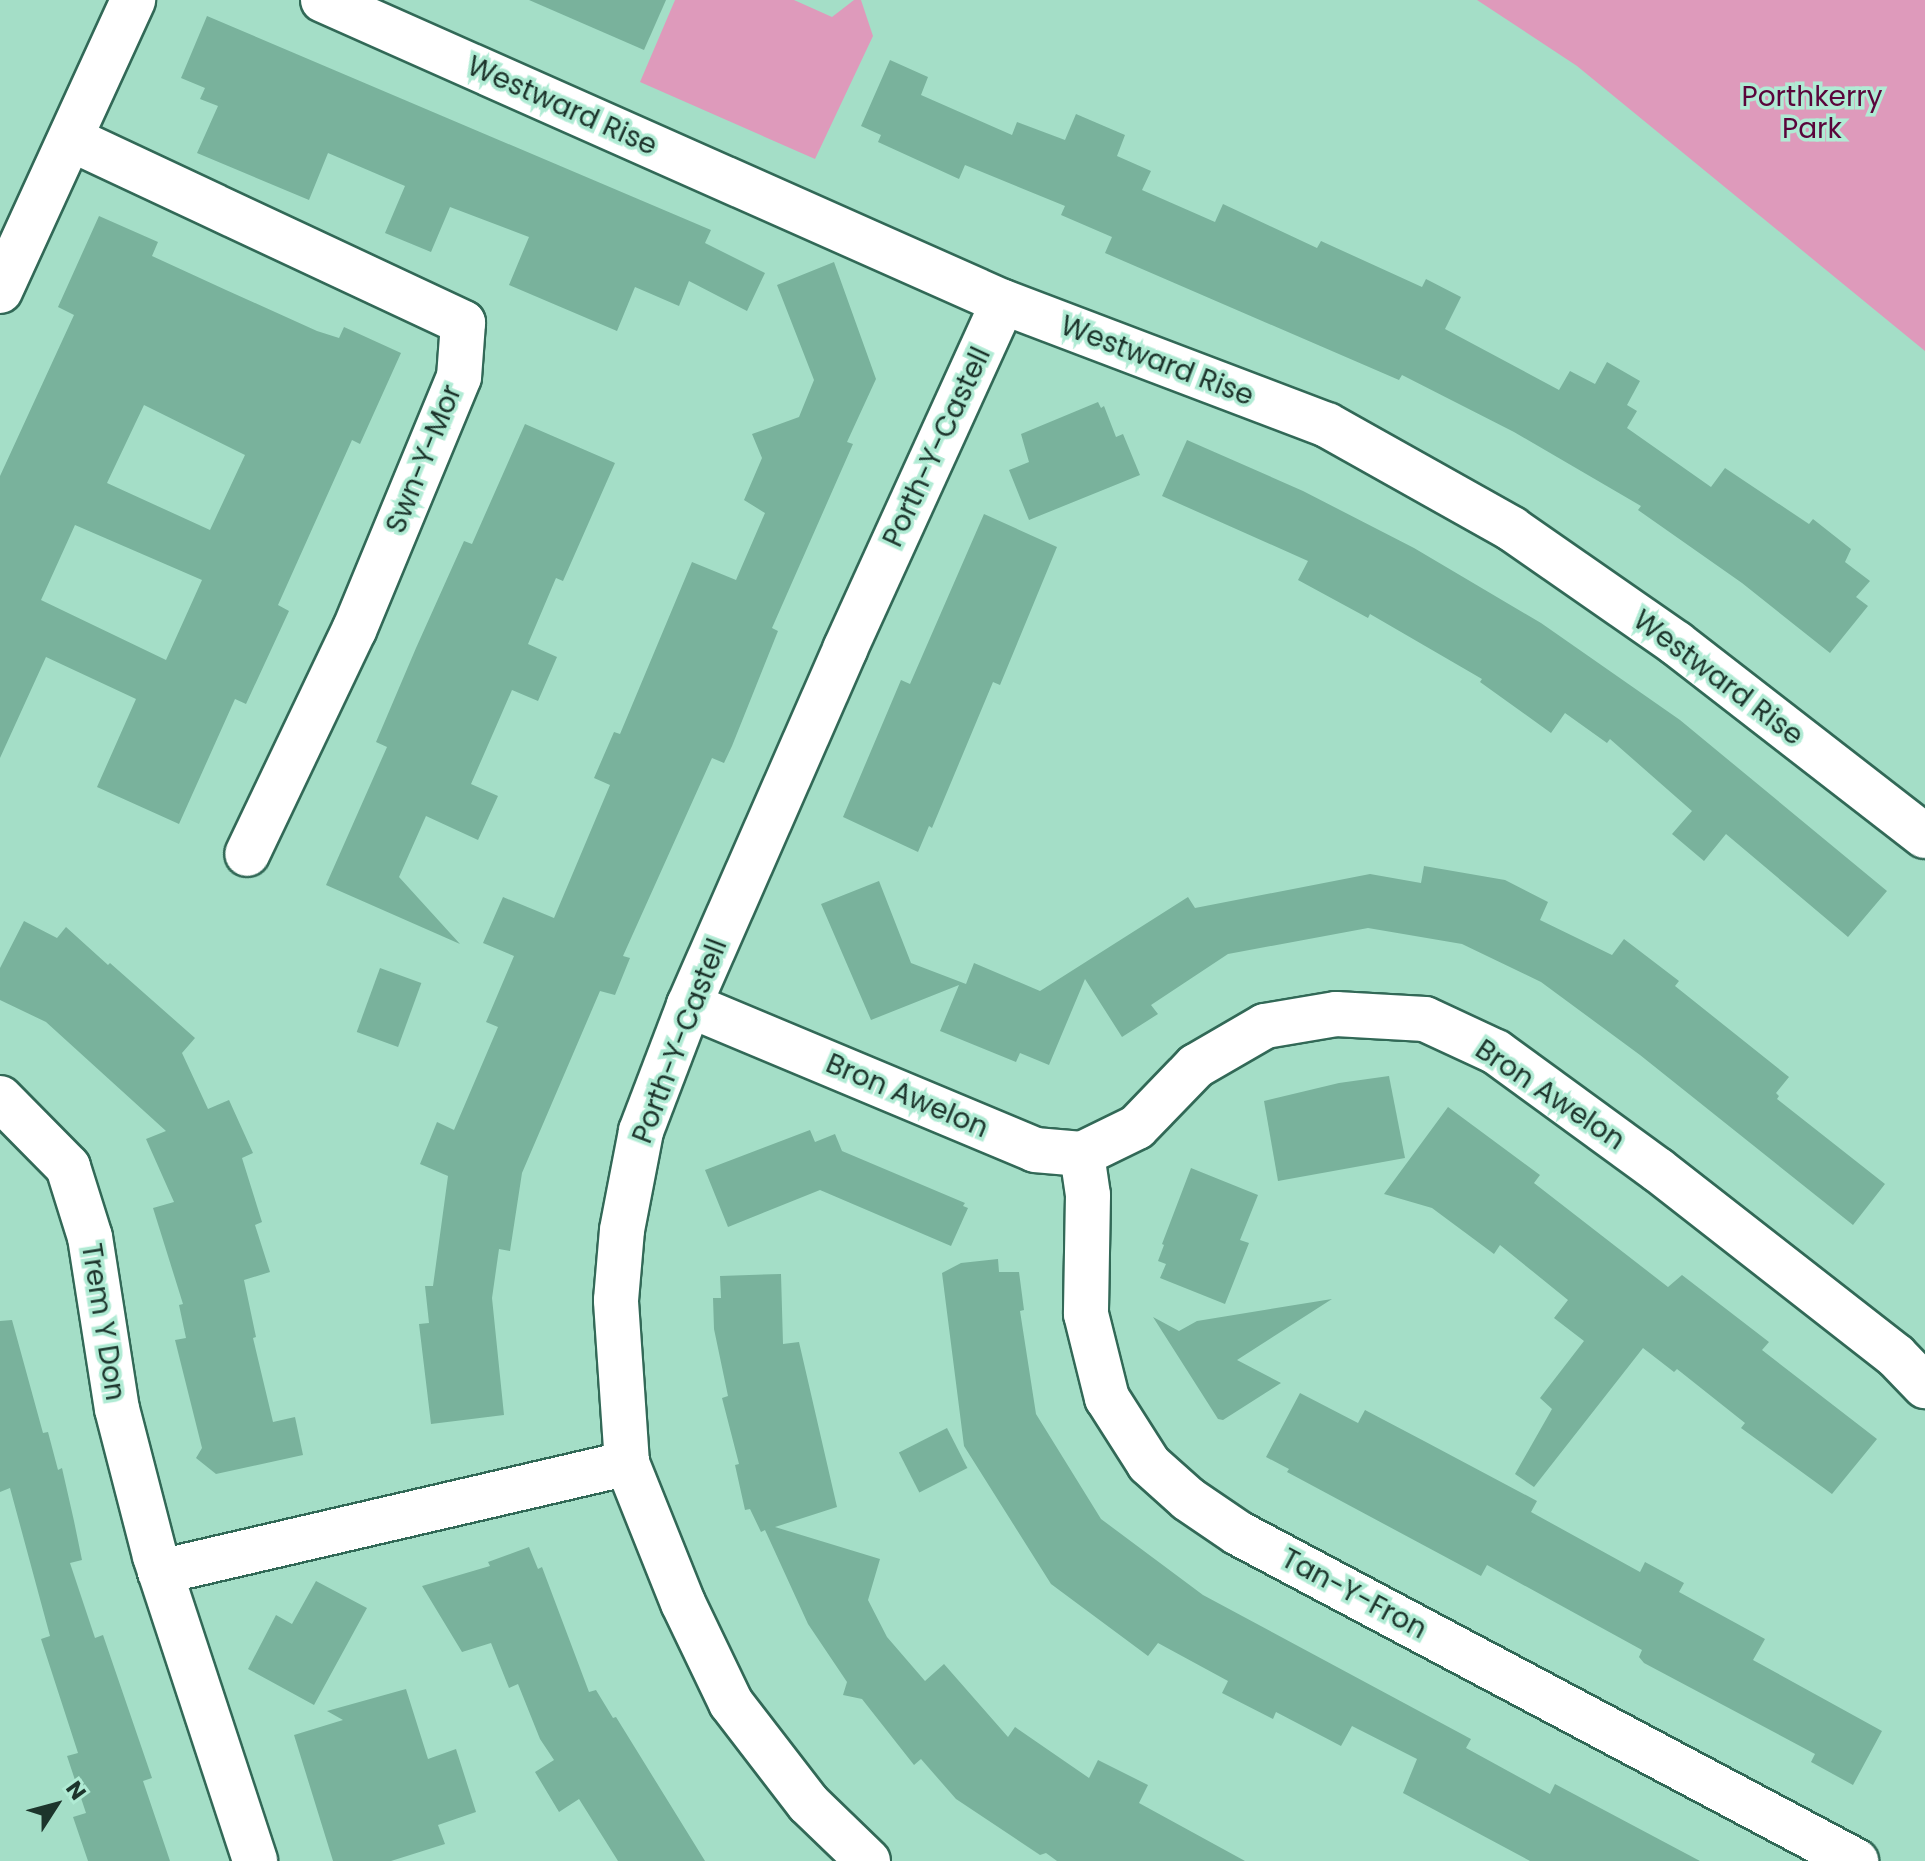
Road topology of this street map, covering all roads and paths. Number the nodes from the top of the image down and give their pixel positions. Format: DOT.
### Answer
graph roads {
  1 [pos="133,0"];
  2 [pos="323,0"];
  3 [pos="71,139"];
  4 [pos="0,291"];
  5 [pos="1003,302"];
  6 [pos="1925,836"];
  7 [pos="247,854"];
  8 [pos="689,1005"];
  9 [pos="0,1098"];
  10 [pos="1082,1154"];
  11 [pos="1925,1386"];
  12 [pos="627,1463"];
  13 [pos="160,1572"];
  14 [pos="255,1861"];
  15 [pos="868,1861"];
  16 [pos="1856,1861"];
  1 -- 3 [label="street"];
  2 -- 5 [label="street, Westward Rise"];
  3 -- 4 [label="street"];
  3 -- 7 [label="street, Swn-Y-Mor"];
  5 -- 6 [label="street, Westward Rise"];
  5 -- 8 [label="street, Porth-Y-Castell"];
  8 -- 10 [label="street, Bron Awelon"];
  8 -- 12 [label="street, Porth-Y-Castell"];
  9 -- 13 [label="street, Trem Y Don"];
  10 -- 11 [label="street, Bron Awelon"];
  10 -- 16 [label="street, Tan-Y-Fron"];
  12 -- 13 [label="street"];
  12 -- 15 [label="street, Porth-Y-Castell"];
  13 -- 14 [label="street, Trem Y Don"];
}
